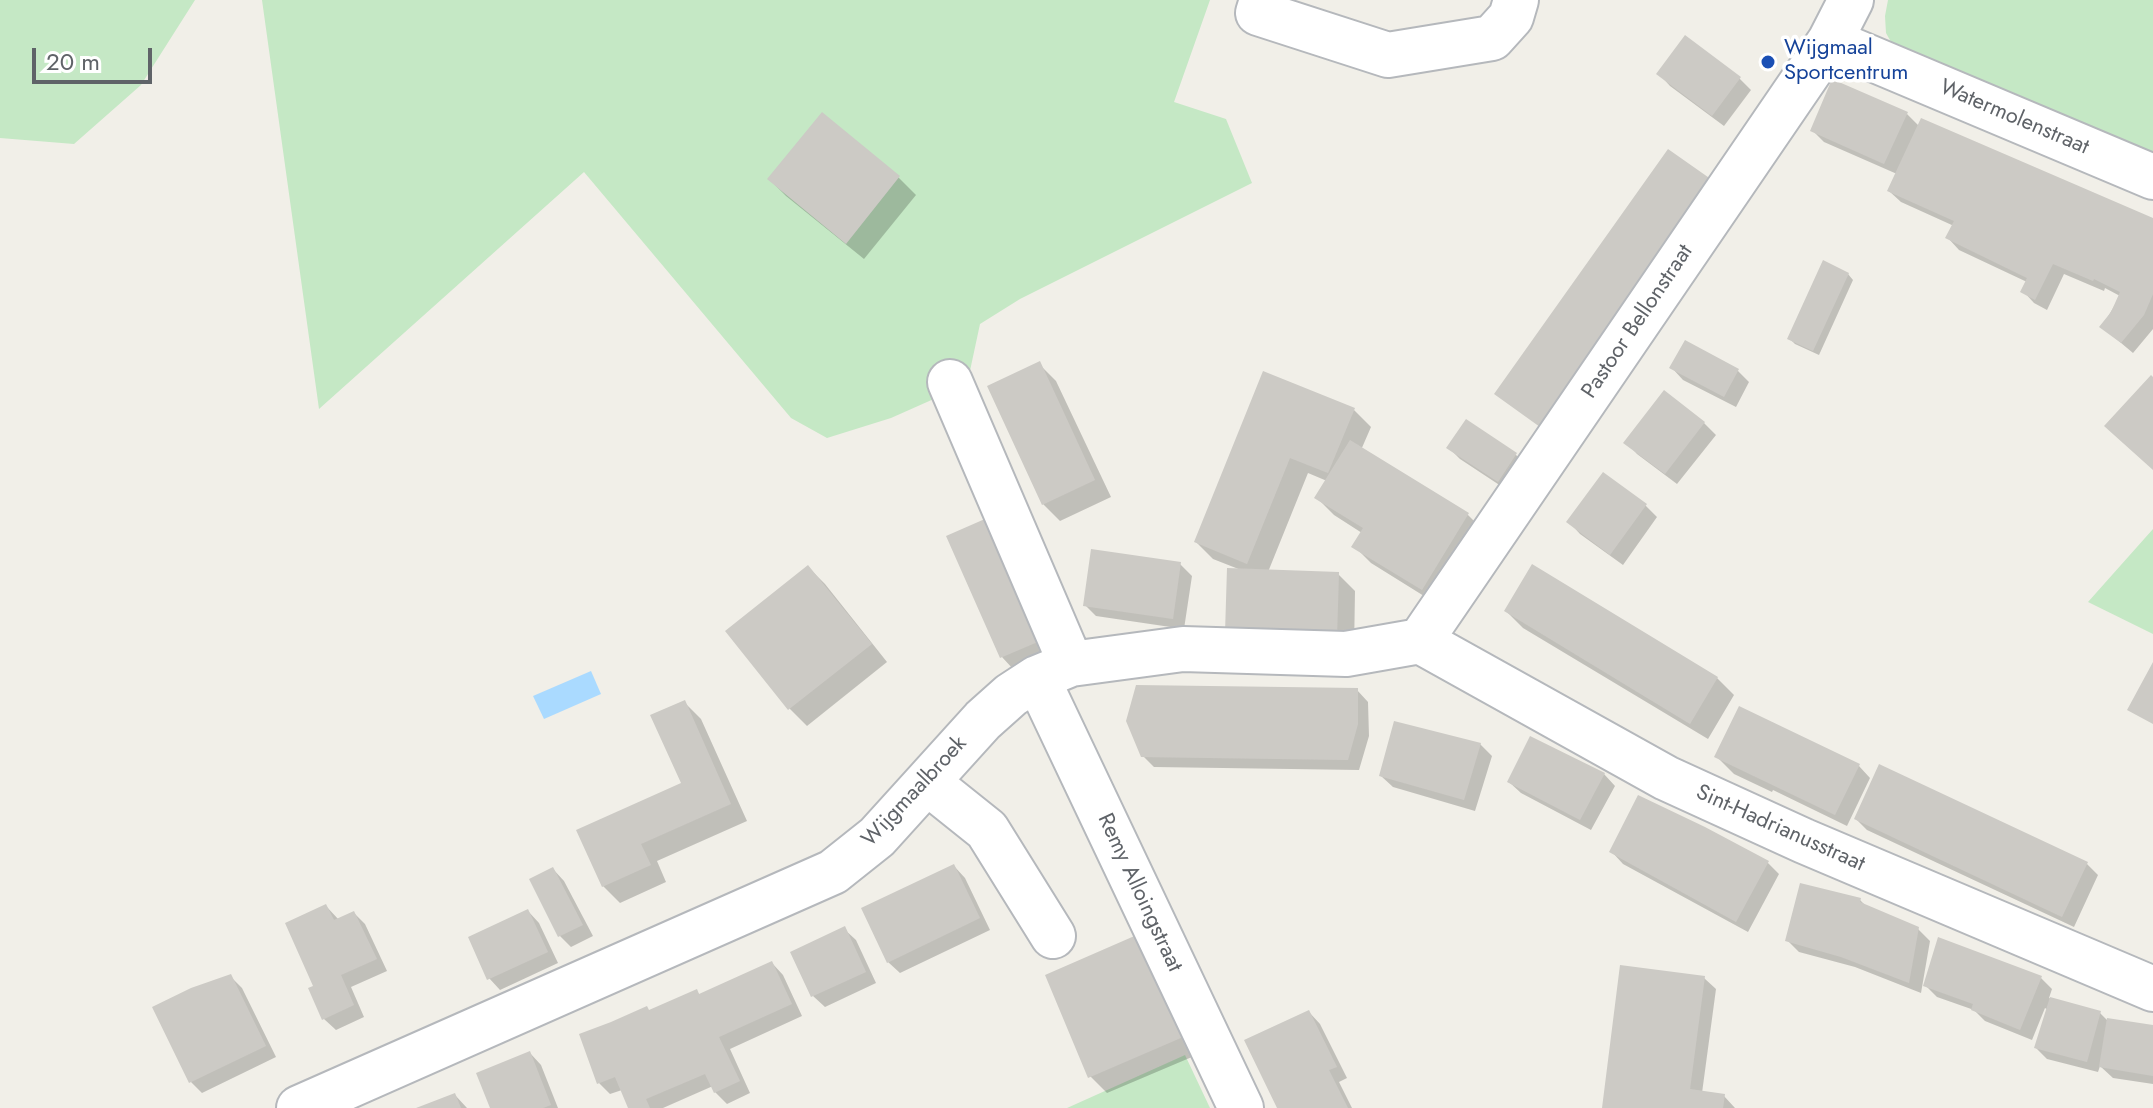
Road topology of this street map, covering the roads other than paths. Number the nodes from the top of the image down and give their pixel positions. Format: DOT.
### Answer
graph roads {
  1 [pos="1262,0"];
  2 [pos="1516,0"];
  3 [pos="1851,0"];
  4 [pos="1830,41"];
  5 [pos="2153,177"];
  6 [pos="950,382"];
  7 [pos="1420,641"];
  8 [pos="1054,671"];
  9 [pos="927,782"];
  10 [pos="1053,936"];
  11 [pos="2153,989"];
  12 [pos="299,1108"];
  13 [pos="1241,1108"];
  1 -- 2 [label="street"];
  3 -- 4 [label="street, Pastoor Bellonstraat"];
  4 -- 5 [label="street, Watermolenstraat"];
  4 -- 7 [label="street, Pastoor Bellonstraat"];
  6 -- 8 [label="street, Remy Alloingstraat"];
  7 -- 8 [label="street, Wijgmaalbroek"];
  7 -- 11 [label="street, Sint-Hadrianusstraat"];
  8 -- 9 [label="street, Wijgmaalbroek"];
  8 -- 13 [label="street, Remy Alloingstraat"];
  9 -- 10 [label="street"];
  9 -- 12 [label="street, Wijgmaalbroek"];
}
